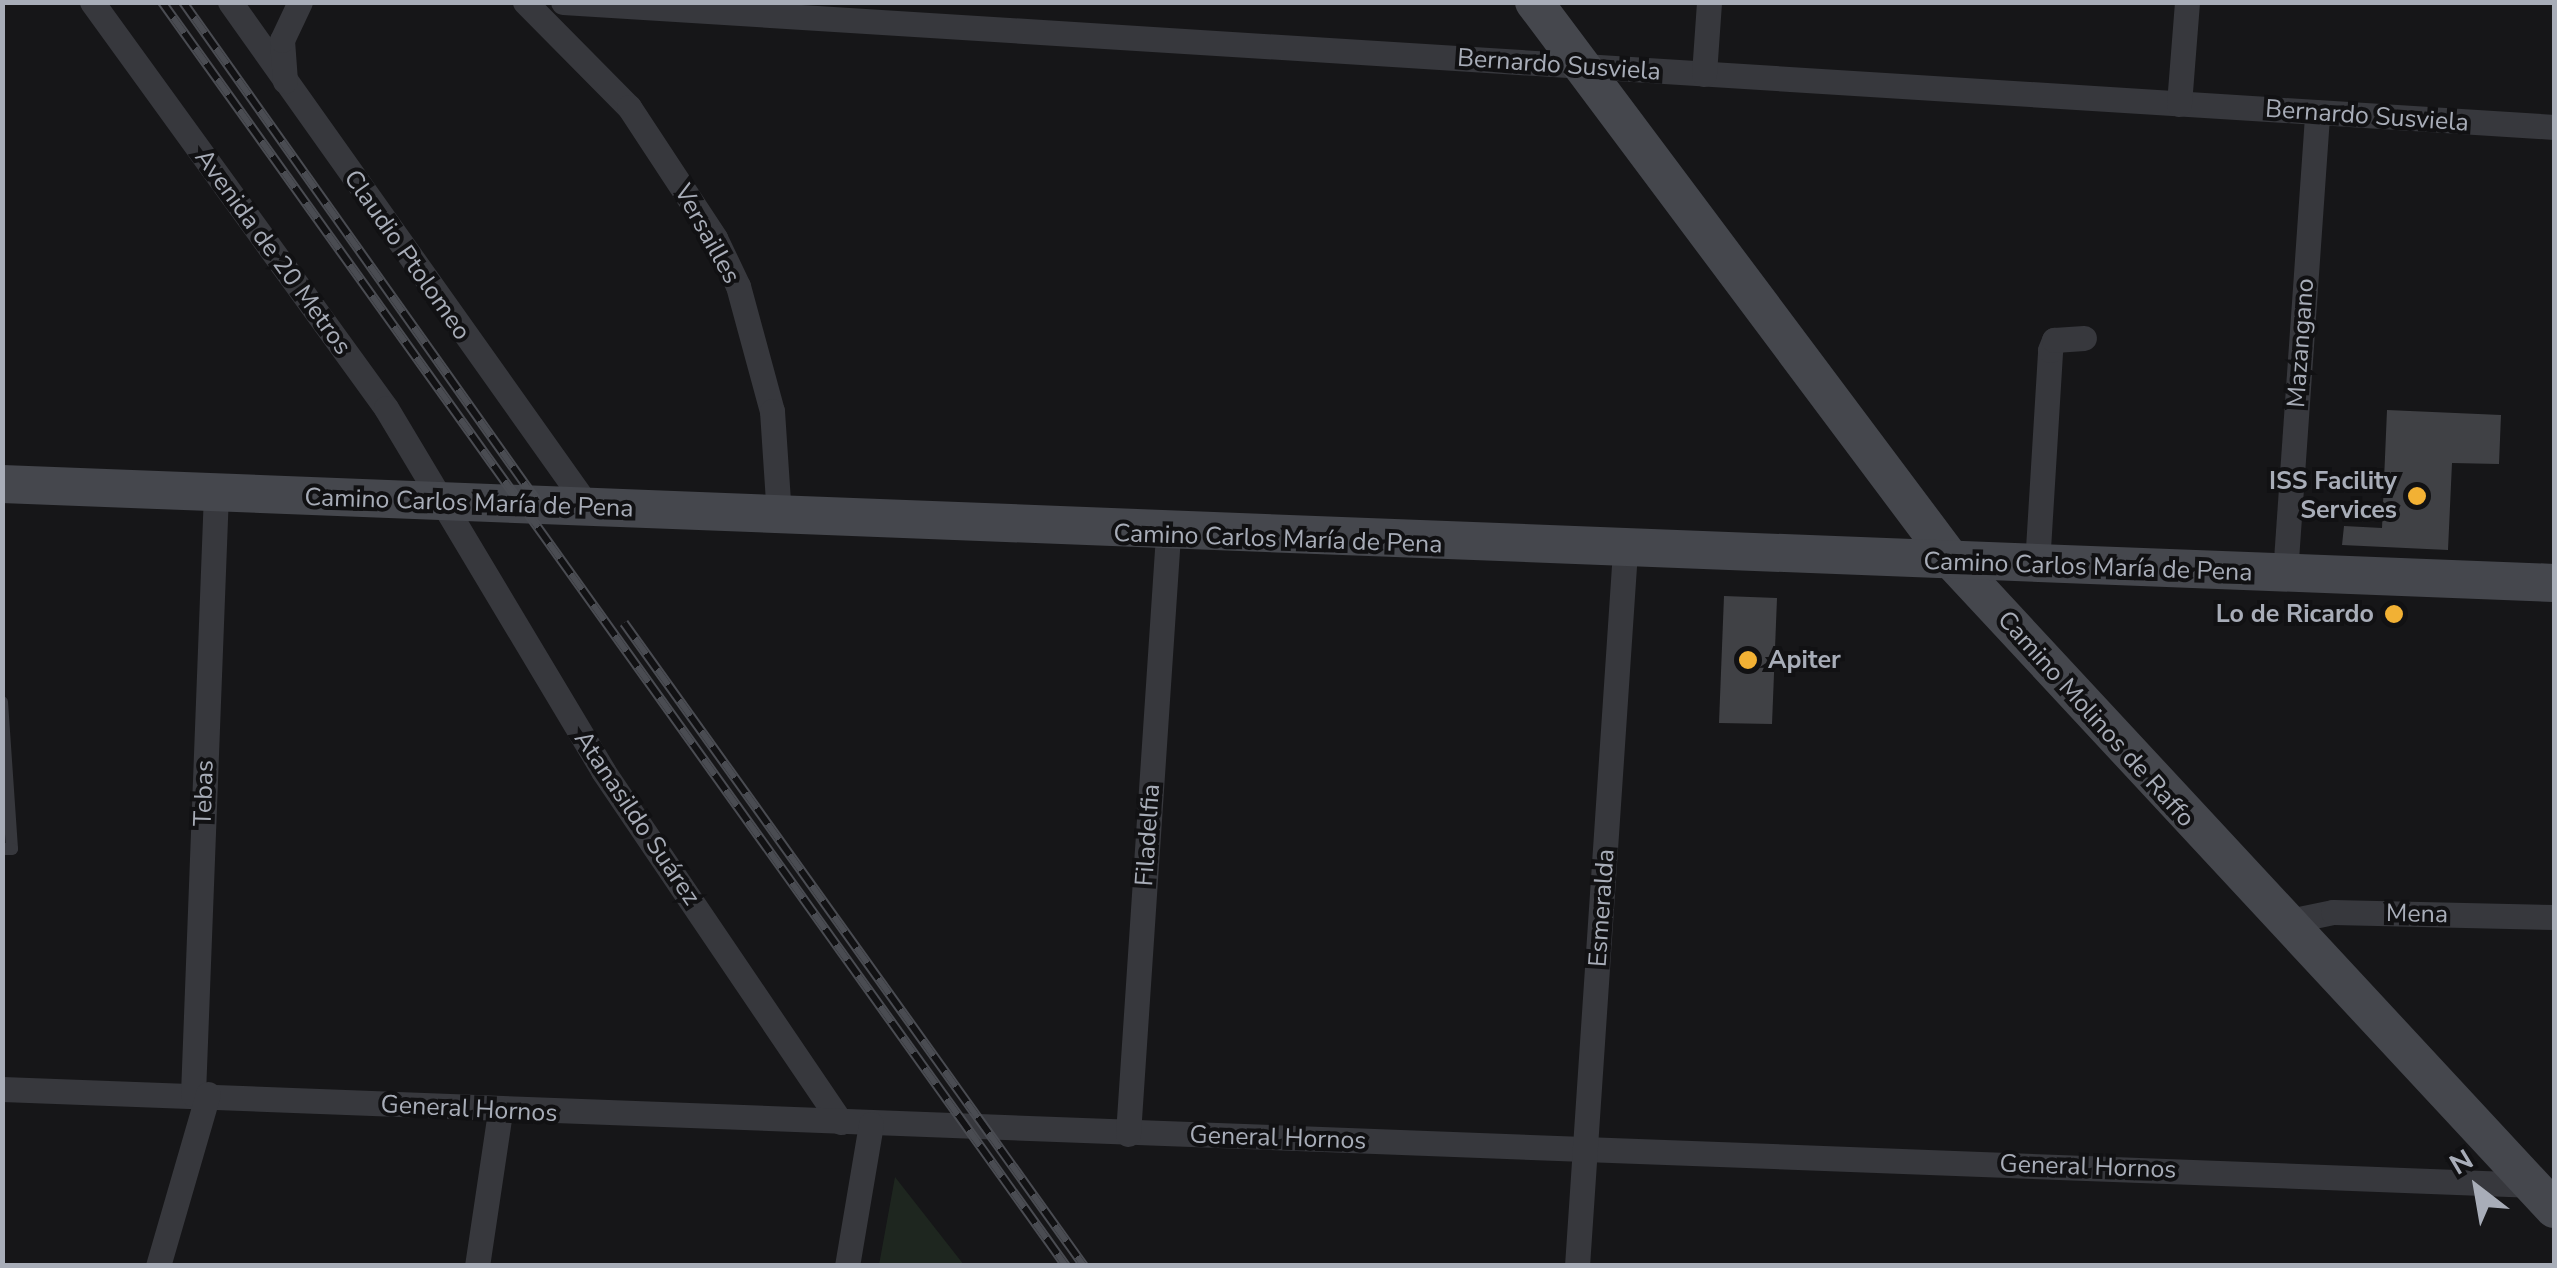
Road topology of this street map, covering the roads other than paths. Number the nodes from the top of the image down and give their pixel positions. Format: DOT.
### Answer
graph roads {
  1 [pos="92,2"];
  2 [pos="230,2"];
  3 [pos="300,2"];
  4 [pos="526,2"];
  5 [pos="563,2"];
  6 [pos="1534,2"];
  7 [pos="1709,2"];
  8 [pos="2187,2"];
  9 [pos="1582,66"];
  10 [pos="1704,74"];
  11 [pos="284,82"];
  12 [pos="2179,104"];
  13 [pos="2317,112"];
  14 [pos="2554,127"];
  15 [pos="2084,338"];
  16 [pos="2,484"];
  17 [pos="216,493"];
  18 [pos="448,504"];
  19 [pos="587,505"];
  20 [pos="779,518"];
  21 [pos="1168,535"];
  22 [pos="1625,551"];
  23 [pos="1953,562"];
  24 [pos="2037,565"];
  25 [pos="2284,574"];
  26 [pos="2554,583"];
  27 [pos="2,702"];
  28 [pos="2,849"];
  29 [pos="2554,917"];
  30 [pos="2280,923"];
  31 [pos="2,1089"];
  32 [pos="200,1094"];
  33 [pos="500,1112"];
  34 [pos="842,1122"];
  35 [pos="871,1124"];
  36 [pos="1128,1134"];
  37 [pos="1586,1147"];
  38 [pos="2547,1193"];
  39 [pos="158,1266"];
  40 [pos="477,1266"];
  41 [pos="847,1266"];
  42 [pos="1577,1266"];
  1 -- 18 [label="street, Avenida de 20 Metros"];
  2 -- 11 [label="street, Claudio Ptolomeo"];
  3 -- 11 [label="street"];
  4 -- 20 [label="street, Versailles"];
  5 -- 9 [label="street, Bernardo Susviela"];
  6 -- 9 [label="street, Camino Molinos de Raffo"];
  7 -- 10 [label="street"];
  8 -- 12 [label="street"];
  9 -- 10 [label="street, Bernardo Susviela"];
  9 -- 23 [label="street, Camino Molinos de Raffo"];
  10 -- 12 [label="street, Bernardo Susviela"];
  11 -- 19 [label="street, Claudio Ptolomeo"];
  12 -- 13 [label="street, Bernardo Susviela"];
  13 -- 14 [label="street, Bernardo Susviela"];
  13 -- 25 [label="street, Mazangano"];
  15 -- 24 [label="street"];
  16 -- 17 [label="street, Camino Carlos María de Pena"];
  17 -- 18 [label="street, Camino Carlos María de Pena"];
  17 -- 32 [label="street, Tebas"];
  18 -- 19 [label="street, Camino Carlos María de Pena"];
  18 -- 34 [label="street, Atanasildo Suárez"];
  19 -- 20 [label="street, Camino Carlos María de Pena"];
  20 -- 21 [label="street, Camino Carlos María de Pena"];
  21 -- 22 [label="street, Camino Carlos María de Pena"];
  21 -- 36 [label="street, Filadelfia"];
  22 -- 23 [label="street, Camino Carlos María de Pena"];
  22 -- 37 [label="street, Esmeralda"];
  23 -- 24 [label="street, Camino Carlos María de Pena"];
  23 -- 30 [label="street, Camino Molinos de Raffo"];
  24 -- 25 [label="street, Camino Carlos María de Pena"];
  25 -- 26 [label="street, Camino Carlos María de Pena"];
  27 -- 28 [label="lane"];
  29 -- 30 [label="street, Mena"];
  30 -- 38 [label="street, Camino Molinos de Raffo"];
  31 -- 32 [label="street, General Hornos"];
  32 -- 33 [label="street, General Hornos"];
  32 -- 39 [label="street, Tebas"];
  33 -- 34 [label="street, General Hornos"];
  33 -- 40 [label="street"];
  34 -- 35 [label="street, General Hornos"];
  35 -- 36 [label="street, General Hornos"];
  35 -- 41 [label="street"];
  36 -- 37 [label="street, General Hornos"];
  37 -- 38 [label="street, General Hornos"];
  37 -- 42 [label="street, Esmeralda"];
}
